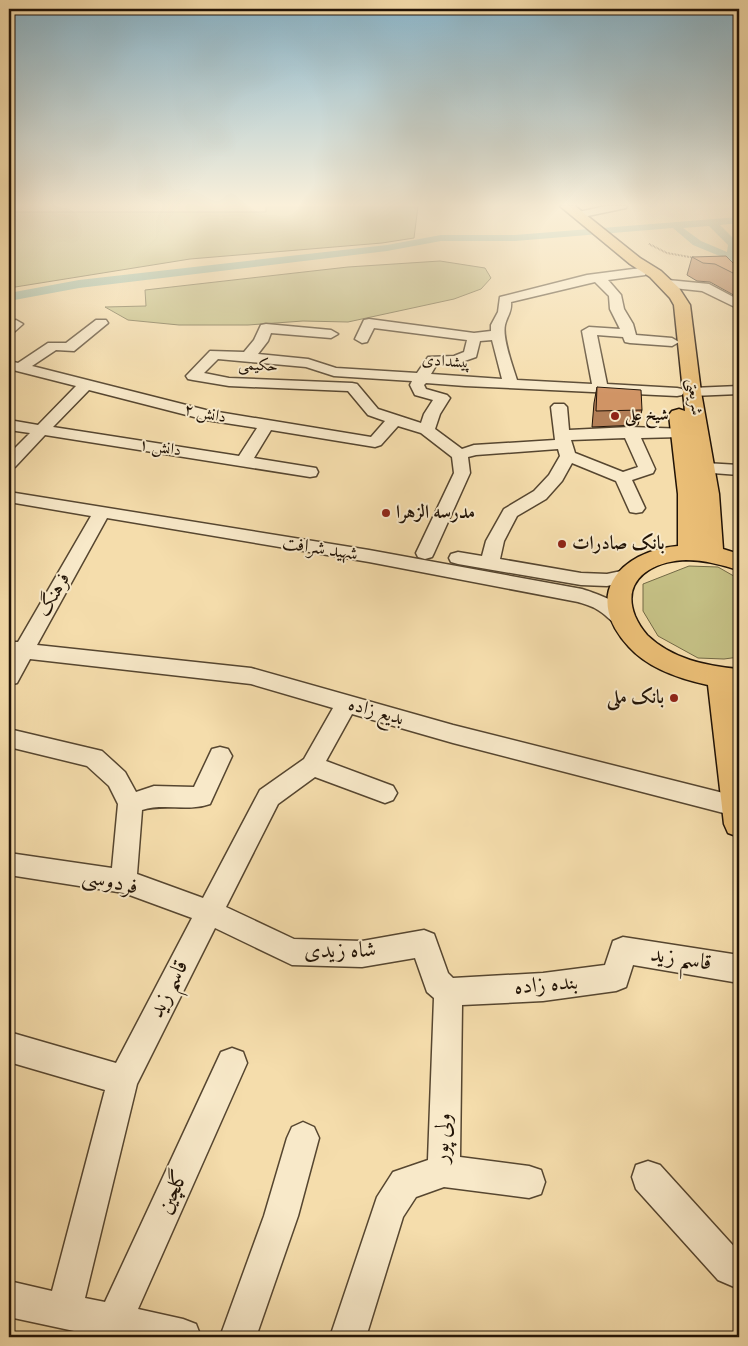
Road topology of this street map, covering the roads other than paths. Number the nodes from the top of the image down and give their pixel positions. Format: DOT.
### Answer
graph roads {
  1 [pos="620,269"];
  2 [pos="640,269"];
  3 [pos="649,269"];
  4 [pos="598,277"];
  5 [pos="668,284"];
  6 [pos="739,305"];
  7 [pos="102,323"];
  8 [pos="628,333"];
  9 [pos="498,335"];
  10 [pos="474,337"];
  11 [pos="352,342"];
  12 [pos="672,342"];
  13 [pos="215,354"];
  14 [pos="248,357"];
  15 [pos="312,365"];
  16 [pos="14,367"];
  17 [pos="421,379"];
  18 [pos="355,381"];
  19 [pos="510,383"];
  20 [pos="86,385"];
  21 [pos="600,387"];
  22 [pos="739,390"];
  23 [pos="685,392"];
  24 [pos="559,406"];
  25 [pos="395,420"];
  26 [pos="9,425"];
  27 [pos="266,426"];
  28 [pos="41,430"];
  29 [pos="428,430"];
  30 [pos="630,432"];
  31 [pos="681,432"];
  32 [pos="565,445"];
  33 [pos="460,455"];
  34 [pos="244,461"];
  35 [pos="9,463"];
  36 [pos="704,468"];
  37 [pos="739,470"];
  38 [pos="310,472"];
  39 [pos="623,478"];
  40 [pos="9,485"];
  41 [pos="9,497"];
  42 [pos="636,508"];
  43 [pos="101,513"];
  44 [pos="689,552"];
  45 [pos="425,553"];
  46 [pos="712,555"];
  47 [pos="739,562"];
  48 [pos="490,563"];
  49 [pos="626,576"];
  50 [pos="623,620"];
  51 [pos="16,649"];
  52 [pos="9,677"];
  53 [pos="730,679"];
  54 [pos="347,703"];
  55 [pos="9,738"];
  56 [pos="220,756"];
  57 [pos="312,766"];
  58 [pos="385,793"];
  59 [pos="130,804"];
  60 [pos="738,813"];
  61 [pos="9,864"];
  62 [pos="124,882"];
  63 [pos="209,912"];
  64 [pos="623,950"];
  65 [pos="739,968"];
  66 [pos="448,992"];
  67 [pos="9,1047"];
  68 [pos="232,1063"];
  69 [pos="123,1080"];
  70 [pos="304,1138"];
  71 [pos="444,1171"];
  72 [pos="648,1177"];
  73 [pos="529,1182"];
  74 [pos="739,1272"];
  75 [pos="9,1299"];
  76 [pos="64,1311"];
  77 [pos="114,1322"];
  78 [pos="184,1337"];
  79 [pos="238,1337"];
  80 [pos="348,1337"];
  1 -- 4 [label="street"];
  2 -- 12 [label="main road, شریعتی"];
  3 -- 5 [label="main road, شریعتی"];
  4 -- 8 [label="street"];
  4 -- 9 [label="street"];
  5 -- 6 [label="street"];
  5 -- 23 [label="main road, شریعتی"];
  7 -- 16 [label="street"];
  8 -- 12 [label="street"];
  8 -- 21 [label="street"];
  9 -- 10 [label="street"];
  9 -- 19 [label="street"];
  10 -- 11 [label="street"];
  10 -- 17 [label="street"];
  11 -- 14 [label="street"];
  11 -- 15 [label="street"];
  11 -- 18 [label="street"];
  12 -- 23 [label="main road, شریعتی"];
  13 -- 14 [label="street, پیشدادی"];
  13 -- 18 [label="street, حکیمی"];
  14 -- 15 [label="street, پیشدادی"];
  15 -- 18 [label="street, پیشدادی"];
  16 -- 20 [label="street, دانش ۲"];
  17 -- 18 [label="street, پیشدادی"];
  17 -- 19 [label="street, پیشدادی"];
  17 -- 29 [label="street"];
  18 -- 25 [label="street"];
  19 -- 21 [label="street, پیشدادی"];
  20 -- 27 [label="street, دانش ۲"];
  20 -- 28 [label="street"];
  21 -- 23 [label="street, پیشدادی"];
  22 -- 23 [label="street, پیشدادی"];
  23 -- 31 [label="main road, شریعتی"];
  23 -- 36 [label="main road, شریعتی"];
  24 -- 32 [label="street"];
  25 -- 27 [label="street, دانش ۲"];
  25 -- 29 [label="street"];
  26 -- 28 [label="street, دانش ۱"];
  27 -- 34 [label="street"];
  28 -- 34 [label="street, دانش ۱"];
  28 -- 35 [label="street"];
  29 -- 33 [label="street"];
  30 -- 31 [label="street"];
  30 -- 32 [label="street"];
  30 -- 39 [label="street"];
  31 -- 44 [label="main road, شریعتی"];
  32 -- 33 [label="street"];
  32 -- 39 [label="street"];
  32 -- 48 [label="street"];
  33 -- 45 [label="street"];
  34 -- 38 [label="street, دانش ۱"];
  36 -- 37 [label="street"];
  36 -- 46 [label="main road, شریعتی"];
  39 -- 42 [label="street"];
  40 -- 45 [label="street, شهید شرافت"];
  41 -- 43 [label="street, شهید شرافت"];
  43 -- 50 [label="street, شهید شرافت"];
  43 -- 51 [label="street, فرهنگ"];
  44 -- 46 [label="main road"];
  44 -- 49 [label="main road"];
  45 -- 48 [label="street, شهید شرافت"];
  46 -- 47 [label="main road"];
  48 -- 49 [label="street, شهید شرافت"];
  49 -- 50 [label="main road"];
  50 -- 53 [label="main road"];
  51 -- 52 [label="street, فرهنگ"];
  51 -- 54 [label="street, بدیع زاده"];
  53 -- 60 [label="main road"];
  54 -- 57 [label="street, قاسم زید"];
  54 -- 60 [label="street, بدیع زاده"];
  55 -- 59 [label="street"];
  56 -- 59 [label="street"];
  57 -- 58 [label="street"];
  57 -- 63 [label="street, قاسم زید"];
  59 -- 62 [label="street"];
  61 -- 62 [label="street, فردوسی"];
  62 -- 63 [label="street, فردوسی"];
  63 -- 66 [label="street, شاه زیدی"];
  63 -- 69 [label="street, قاسم زید"];
  64 -- 65 [label="street, قاسم زید"];
  64 -- 66 [label="street, بنده زاده"];
  66 -- 71 [label="street, ولی پور"];
  67 -- 69 [label="street"];
  68 -- 77 [label="street, گلچین"];
  69 -- 76 [label="street, قاسم زید"];
  70 -- 79 [label="street"];
  71 -- 73 [label="street"];
  71 -- 80 [label="street, ولی پور"];
  72 -- 74 [label="street"];
  75 -- 76 [label="street"];
  76 -- 77 [label="street"];
  77 -- 78 [label="street"];
}
